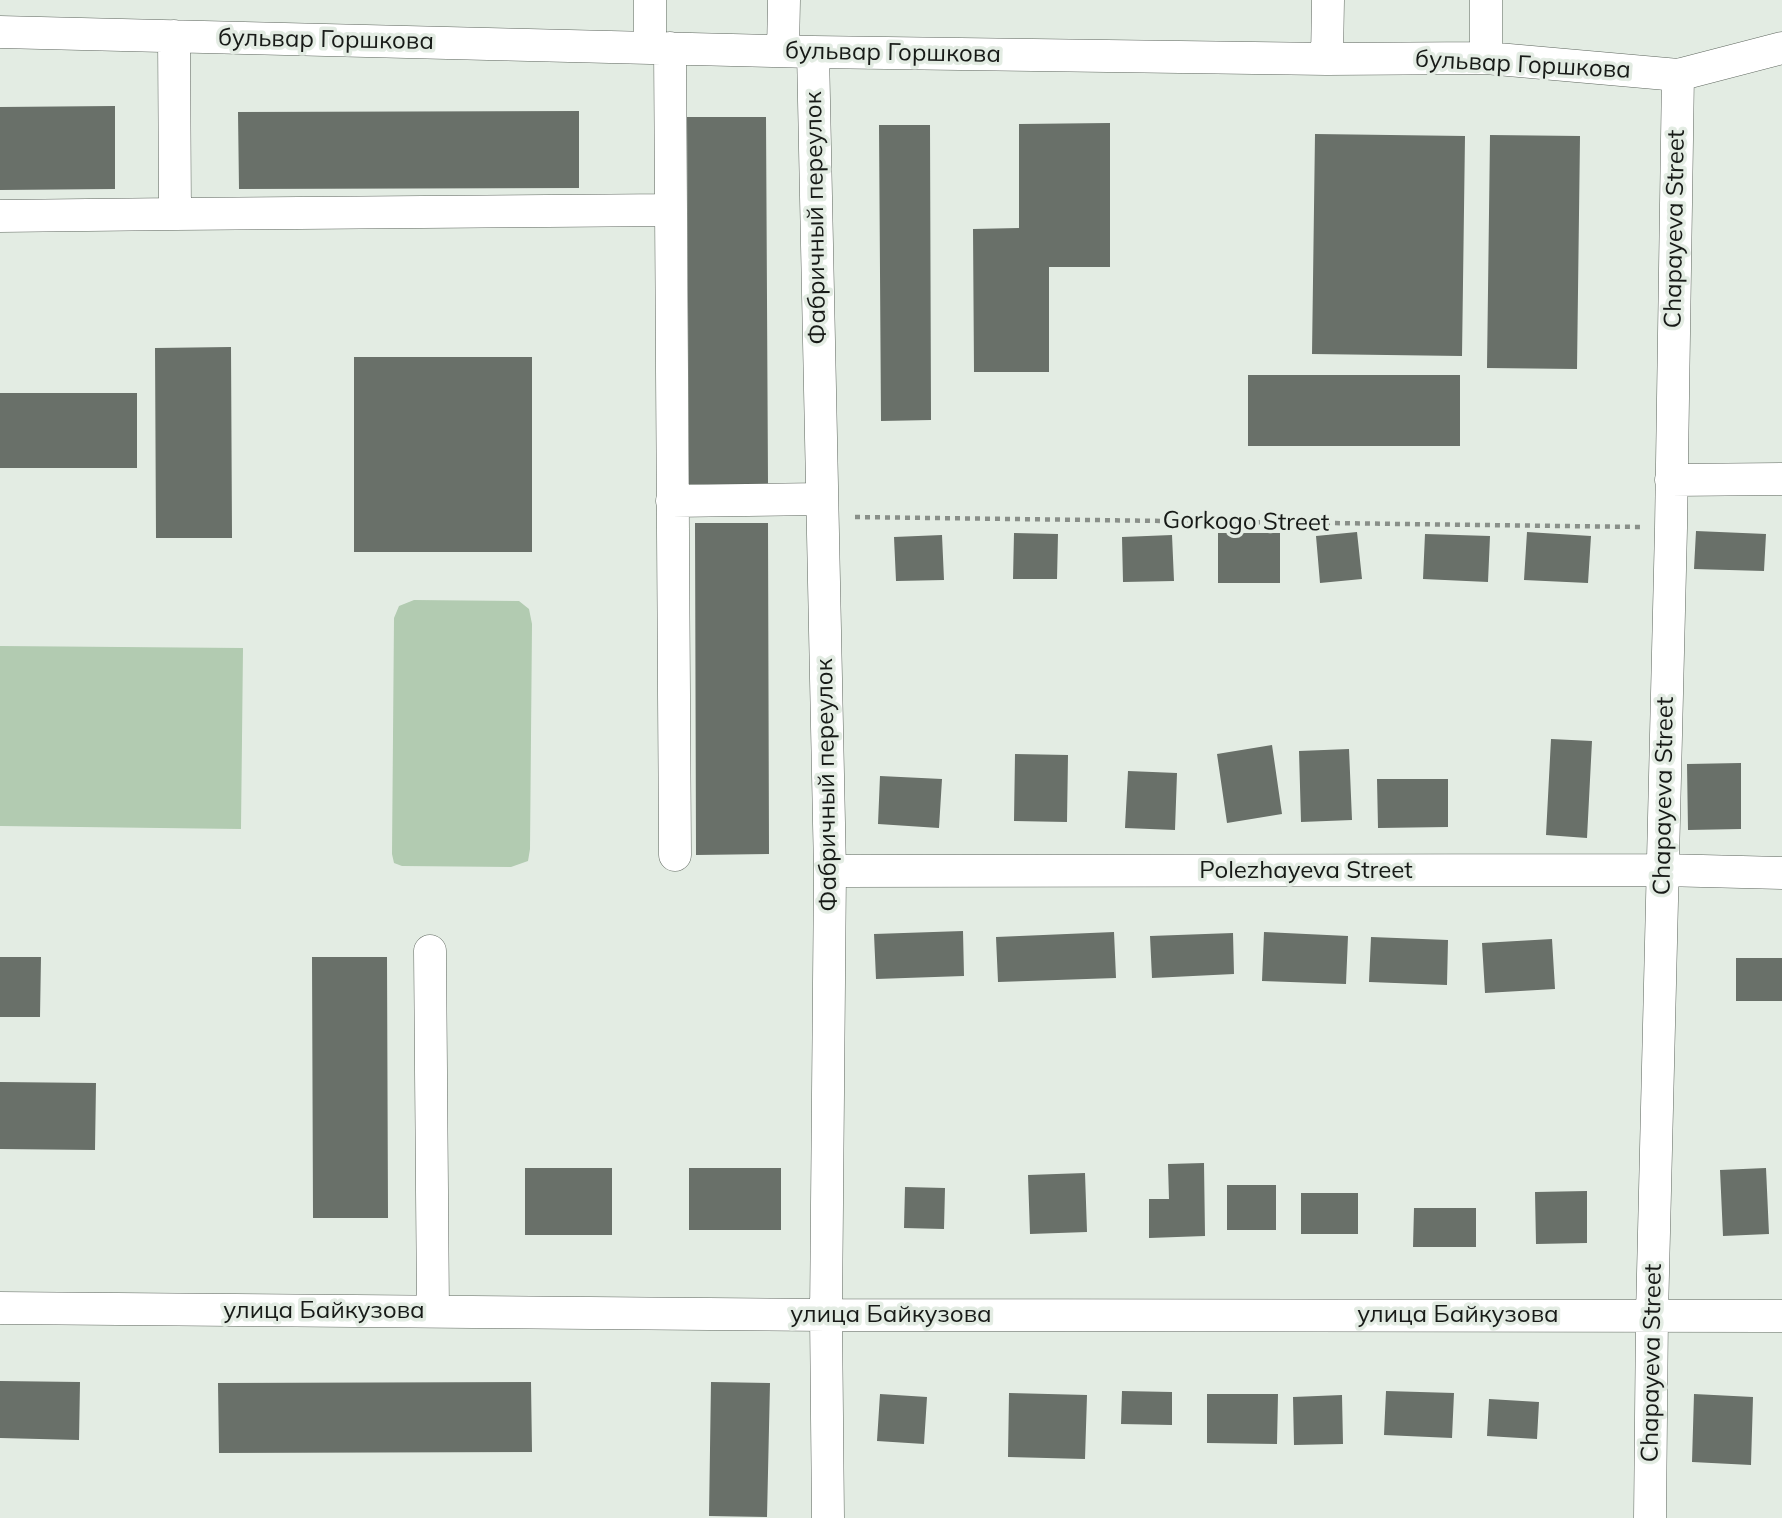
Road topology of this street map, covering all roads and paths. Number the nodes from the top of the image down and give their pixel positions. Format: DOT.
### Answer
graph roads {
  1 [pos="650,0"];
  2 [pos="784,0"];
  3 [pos="1328,0"];
  4 [pos="1486,0"];
  5 [pos="0,32"];
  6 [pos="174,36"];
  7 [pos="660,48"];
  8 [pos="1782,48"];
  9 [pos="798,52"];
  10 [pos="1486,58"];
  11 [pos="1327,59"];
  12 [pos="1678,75"];
  13 [pos="671,210"];
  14 [pos="175,215"];
  15 [pos="0,216"];
  16 [pos="1782,478"];
  17 [pos="1671,480"];
  18 [pos="672,500"];
  19 [pos="822,508"];
  20 [pos="1671,528"];
  21 [pos="675,855"];
  22 [pos="1662,870"];
  23 [pos="830,871"];
  24 [pos="1782,873"];
  25 [pos="430,951"];
  26 [pos="0,1308"];
  27 [pos="433,1311"];
  28 [pos="826,1315"];
  29 [pos="1652,1315"];
  30 [pos="1782,1316"];
  31 [pos="828,1518"];
  32 [pos="1650,1518"];
  1 -- 7 [label="street"];
  2 -- 9 [label="street, Фабричный переулок"];
  3 -- 11 [label="street"];
  4 -- 10 [label="street"];
  5 -- 6 [label="street, бульвар Горшкова"];
  6 -- 7 [label="street, бульвар Горшкова"];
  6 -- 14 [label="street"];
  7 -- 9 [label="street, бульвар Горшкова"];
  7 -- 13 [label="street"];
  8 -- 12 [label="street, бульвар Горшкова"];
  9 -- 11 [label="street, бульвар Горшкова"];
  9 -- 19 [label="street, Фабричный переулок"];
  10 -- 11 [label="street, бульвар Горшкова"];
  10 -- 12 [label="street, бульвар Горшкова"];
  12 -- 17 [label="street, Chapayeva Street"];
  13 -- 14 [label="street"];
  13 -- 18 [label="street"];
  14 -- 15 [label="street"];
  16 -- 17 [label="street"];
  17 -- 20 [label="street, Chapayeva Street"];
  18 -- 19 [label="street"];
  18 -- 21 [label="street"];
  19 -- 20 [label="path, Gorkogo Street"];
  19 -- 23 [label="street, Фабричный переулок"];
  20 -- 22 [label="street, Chapayeva Street"];
  22 -- 23 [label="street, Polezhayeva Street"];
  22 -- 24 [label="street, Polezhayeva Street"];
  22 -- 29 [label="street, Chapayeva Street"];
  23 -- 28 [label="street, Фабричный переулок"];
  25 -- 27 [label="street"];
  26 -- 27 [label="street, улица Байкузова"];
  27 -- 28 [label="street, улица Байкузова"];
  28 -- 29 [label="street, улица Байкузова"];
  28 -- 31 [label="street, Фабричный переулок"];
  29 -- 30 [label="street, улица Байкузова"];
  29 -- 32 [label="street, Chapayeva Street"];
}
